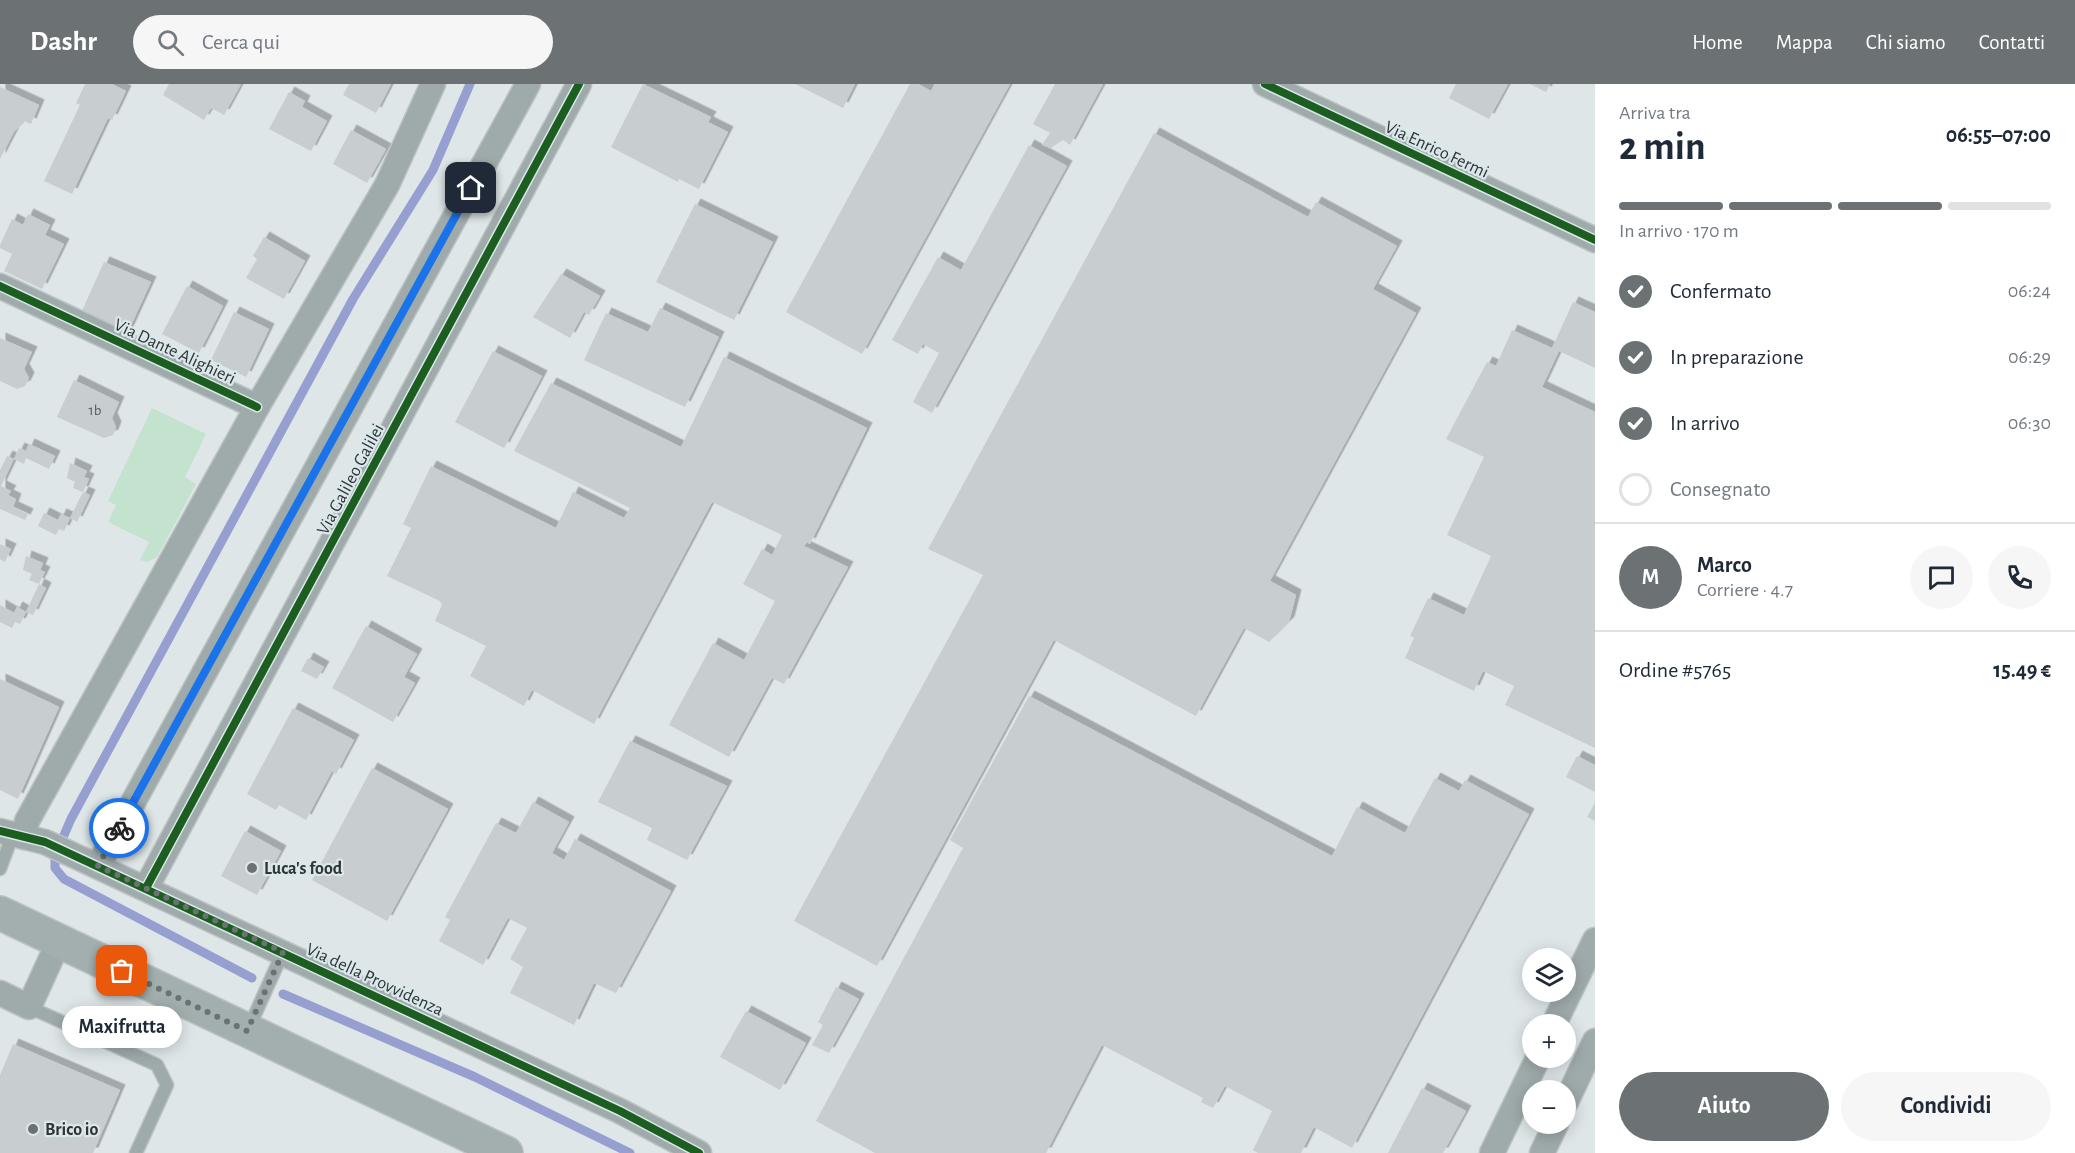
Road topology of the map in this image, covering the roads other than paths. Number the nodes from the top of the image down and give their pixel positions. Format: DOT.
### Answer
graph roads {
  1 [pos="433,84"];
  2 [pos="528,84"];
  3 [pos="579,84"];
  4 [pos="1265,84"];
  5 [pos="1595,240"];
  6 [pos="0,286"];
  7 [pos="257,407"];
  8 [pos="21,836"];
  9 [pos="98,866"];
  10 [pos="0,869"];
  11 [pos="146,888"];
  12 [pos="0,914"];
  13 [pos="1595,940"];
  14 [pos="59,941"];
  15 [pos="283,952"];
  16 [pos="0,993"];
  17 [pos="28,1007"];
  18 [pos="1559,1014"];
  19 [pos="247,1031"];
  20 [pos="1595,1041"];
  21 [pos="1533,1068"];
  22 [pos="1576,1081"];
  23 [pos="1551,1134"];
  24 [pos="136,1153"];
  25 [pos="506,1153"];
  26 [pos="699,1153"];
  27 [pos="1492,1153"];
  28 [pos="1542,1153"];
  1 -- 7 [label="street"];
  2 -- 9 [label="street, Via Galileo Galilei"];
  3 -- 11 [label="street, Via Galileo Galilei"];
  4 -- 5 [label="street, Via Enrico Fermi"];
  6 -- 7 [label="street, Via Dante Alighieri"];
  7 -- 8 [label="street"];
  8 -- 9 [label="street, Via della Provvidenza"];
  8 -- 10 [label="lane"];
  9 -- 11 [label="street, Via della Provvidenza"];
  11 -- 15 [label="street, Via della Provvidenza"];
  12 -- 14 [label="main road"];
  13 -- 18 [label="street"];
  14 -- 17 [label="street"];
  14 -- 19 [label="main road"];
  15 -- 19 [label="lane"];
  15 -- 26 [label="street, Via della Provvidenza"];
  16 -- 17 [label="street"];
  17 -- 24 [label="lane"];
  19 -- 25 [label="main road"];
  20 -- 22 [label="street"];
  21 -- 27 [label="street"];
  23 -- 28 [label="street"];
}
